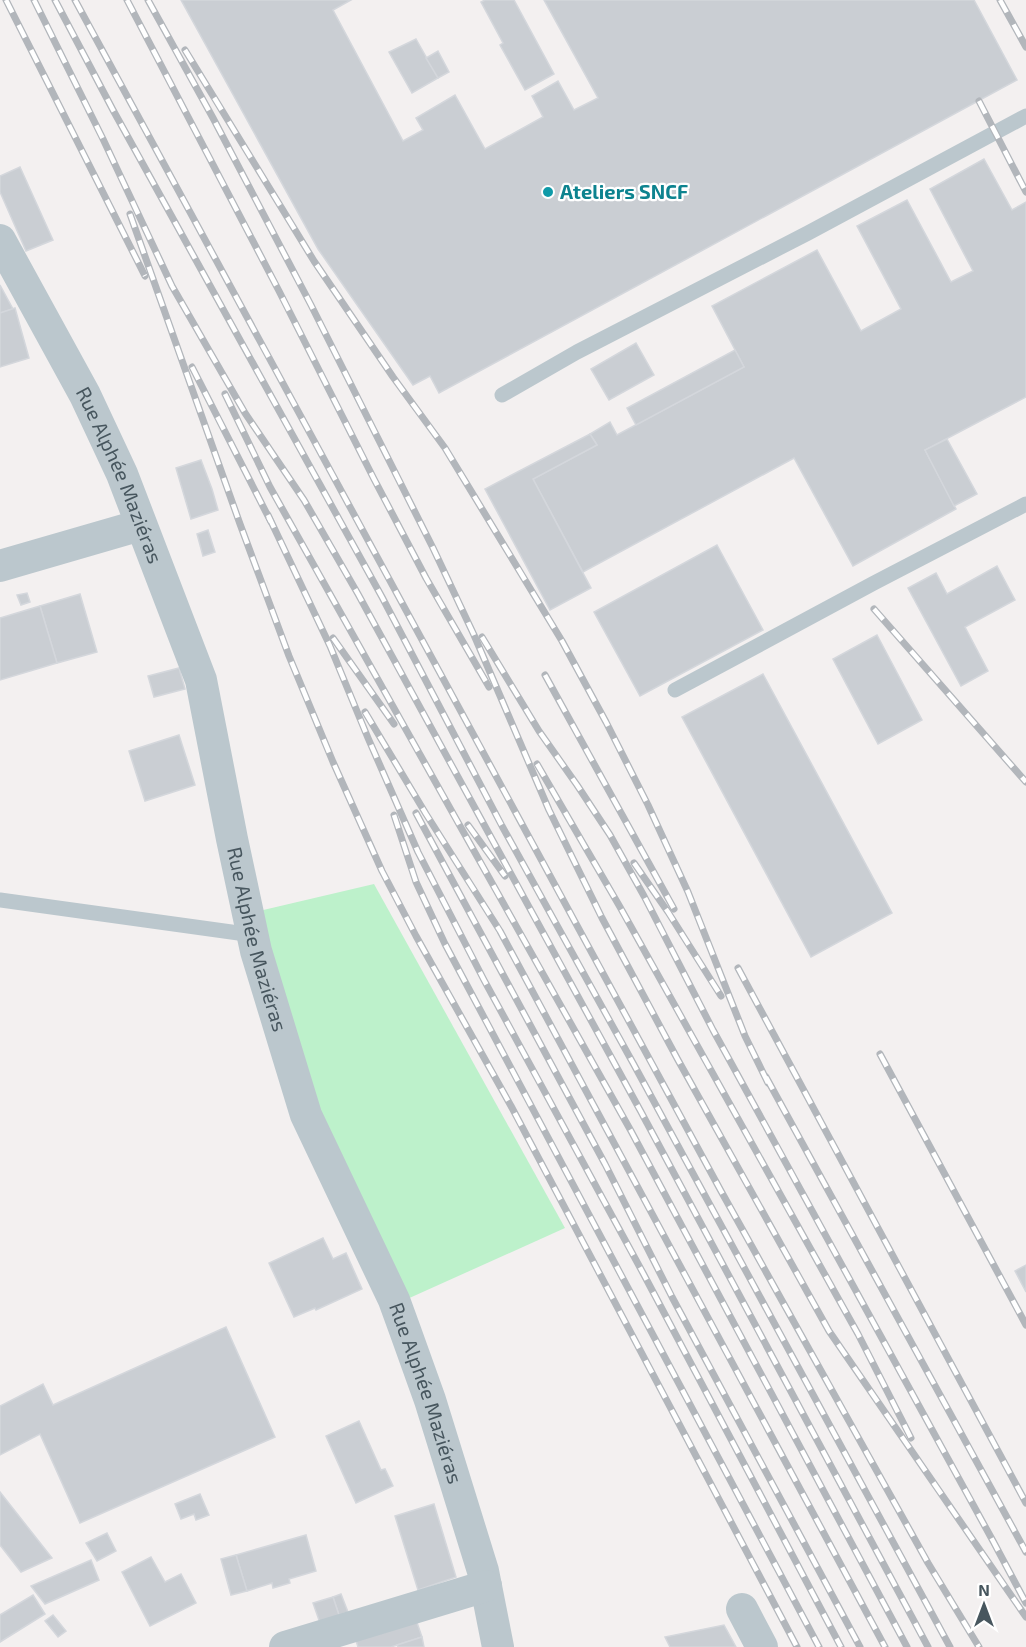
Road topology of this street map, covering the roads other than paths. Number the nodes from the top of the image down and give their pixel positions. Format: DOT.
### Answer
graph roads {
  1 [pos="1026,116"];
  2 [pos="0,240"];
  3 [pos="502,395"];
  4 [pos="1026,504"];
  5 [pos="141,525"];
  6 [pos="0,566"];
  7 [pos="675,690"];
  8 [pos="0,900"];
  9 [pos="253,935"];
  10 [pos="486,1586"];
  11 [pos="742,1609"];
  12 [pos="285,1647"];
  13 [pos="498,1647"];
  14 [pos="762,1647"];
  1 -- 3 [label="lane"];
  2 -- 5 [label="street, Rue Alphée Maziéras"];
  4 -- 7 [label="lane"];
  5 -- 6 [label="street"];
  5 -- 9 [label="street, Rue Alphée Maziéras"];
  8 -- 9 [label="lane"];
  9 -- 10 [label="street, Rue Alphée Maziéras"];
  10 -- 12 [label="street"];
  10 -- 13 [label="street, Rue Alphée Maziéras"];
  11 -- 14 [label="street"];
}
